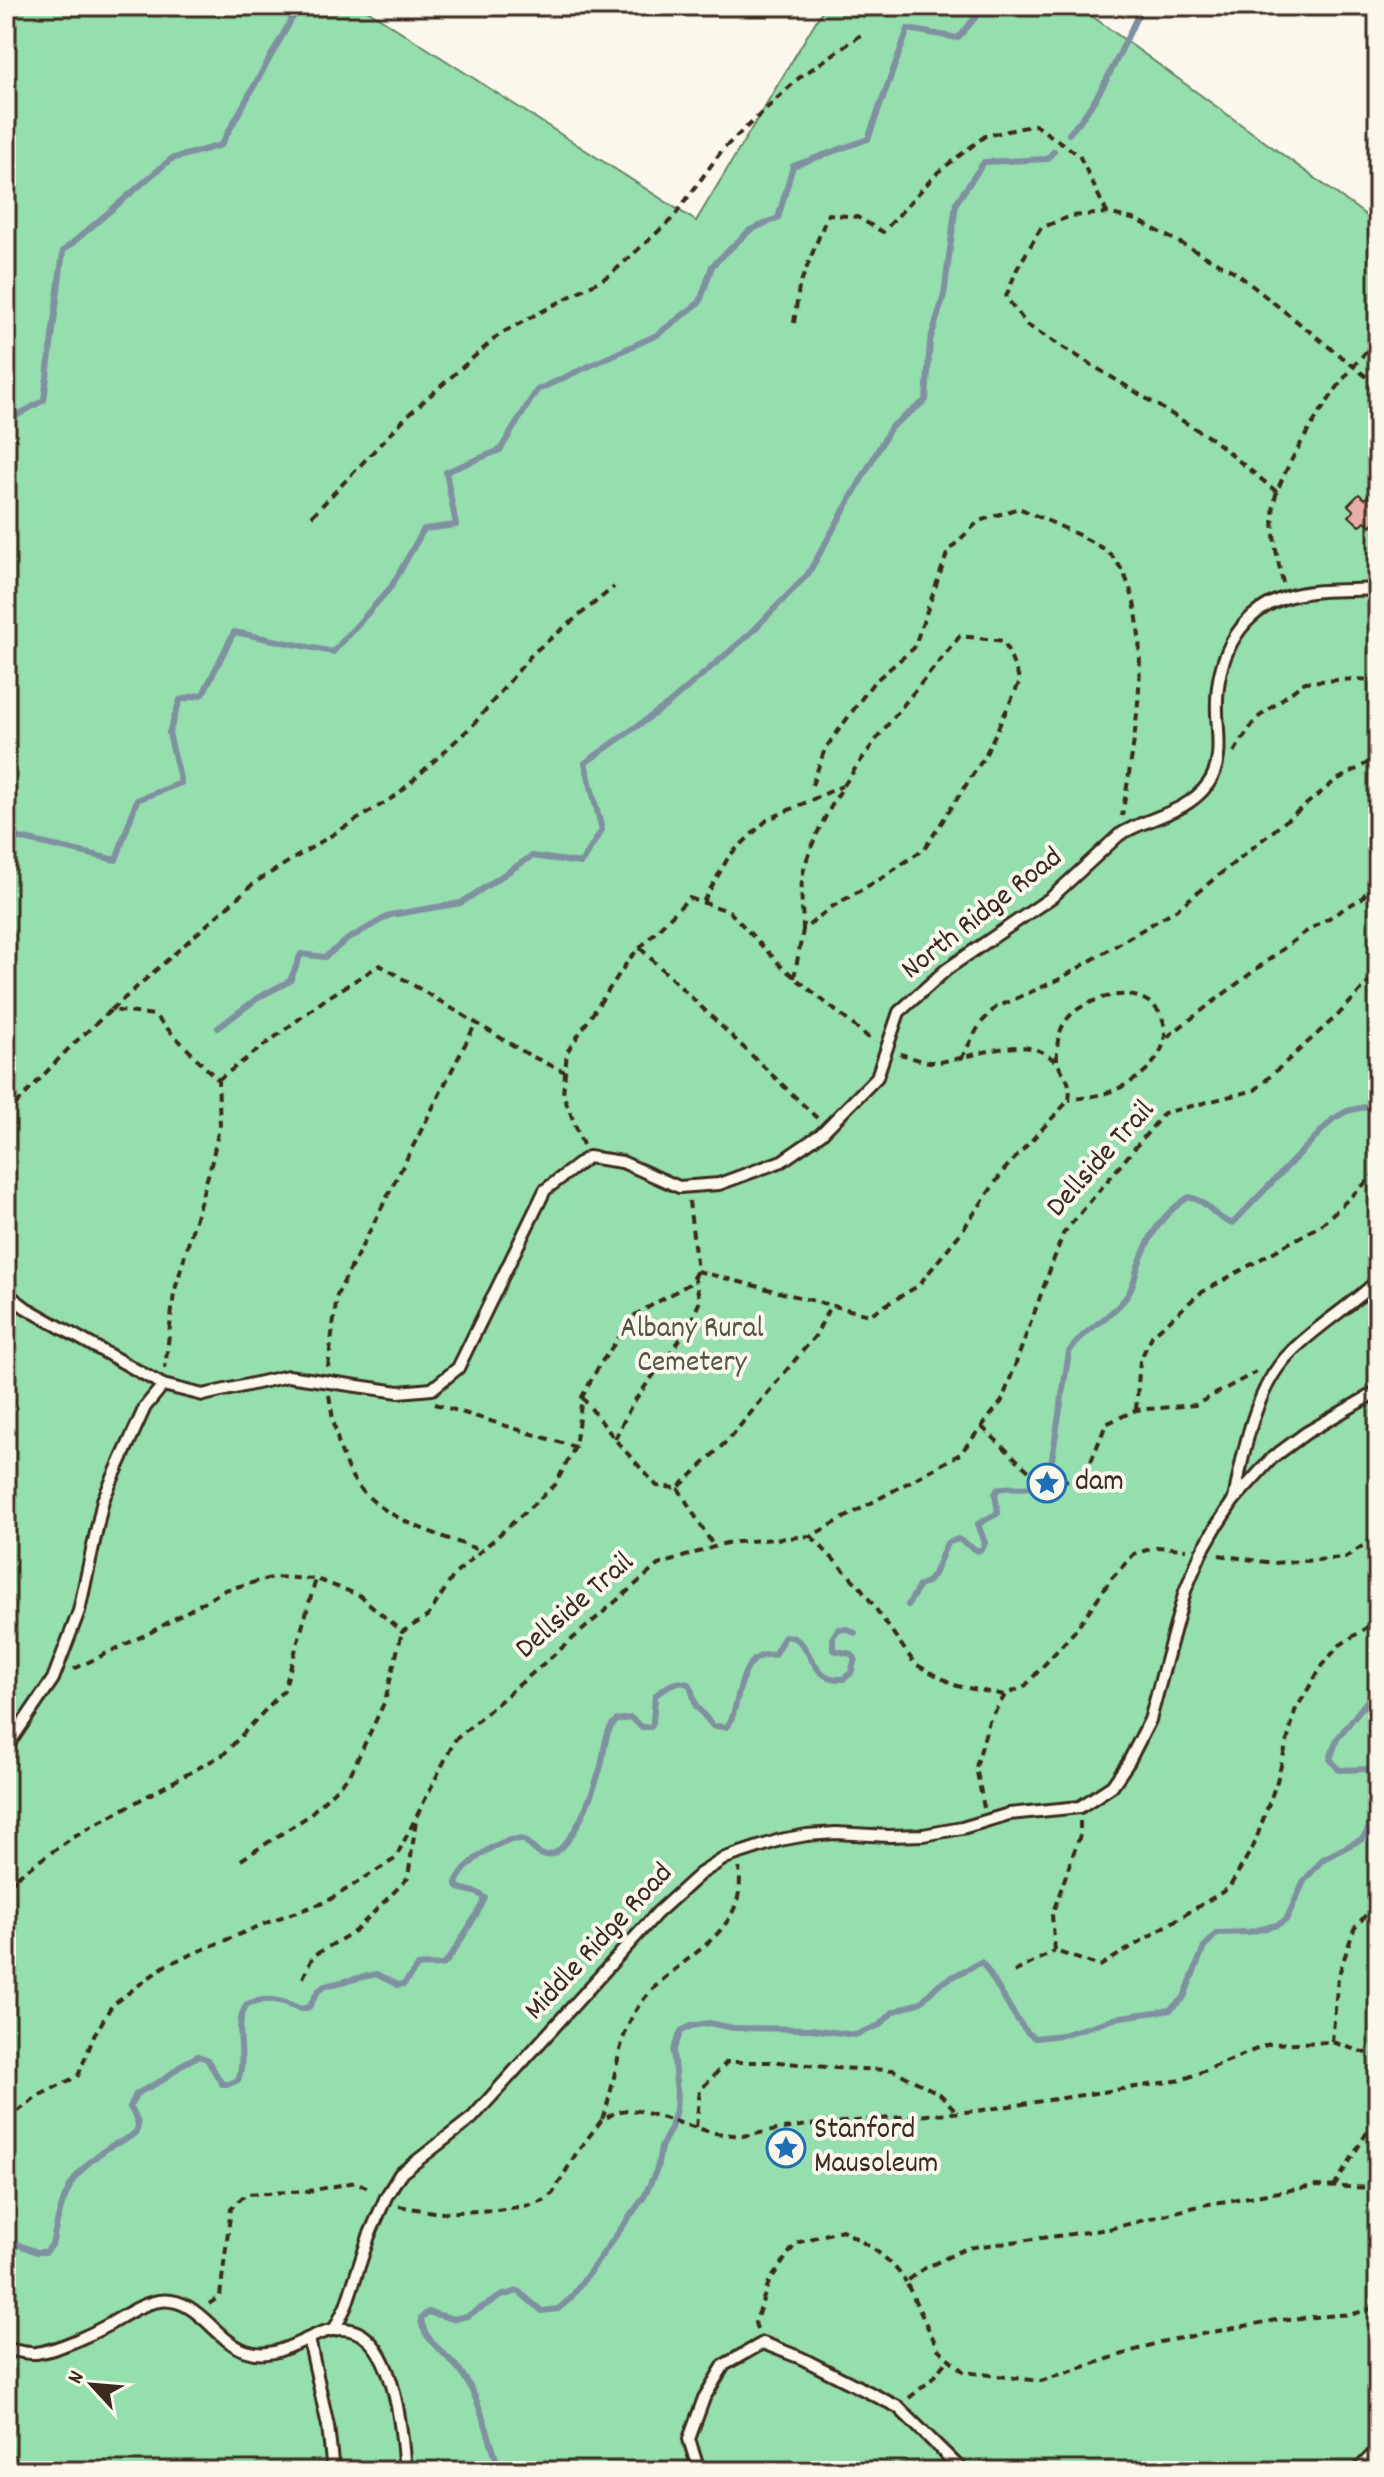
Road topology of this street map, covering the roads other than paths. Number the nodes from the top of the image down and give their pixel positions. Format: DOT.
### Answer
graph roads {
  1 [pos="1378,589"];
  2 [pos="1378,1280"];
  3 [pos="6,1293"];
  4 [pos="163,1385"];
  5 [pos="1378,1391"];
  6 [pos="1233,1501"];
  7 [pos="6,1748"];
  8 [pos="334,2330"];
  9 [pos="309,2339"];
  10 [pos="6,2349"];
  11 [pos="1378,2449"];
  12 [pos="333,2471"];
  13 [pos="405,2471"];
  14 [pos="699,2471"];
  15 [pos="963,2471"];
  16 [pos="1357,2471"];
  1 -- 4 [label="lane, North Ridge Road"];
  2 -- 6 [label="lane, Middle Ridge Road"];
  3 -- 4 [label="lane"];
  4 -- 7 [label="lane"];
  5 -- 6 [label="lane, Middle Ridge Road"];
  6 -- 8 [label="lane, Middle Ridge Road"];
  8 -- 9 [label="lane"];
  8 -- 13 [label="lane"];
  9 -- 10 [label="lane"];
  9 -- 12 [label="lane"];
  11 -- 16 [label="lane"];
  14 -- 15 [label="lane"];
}
